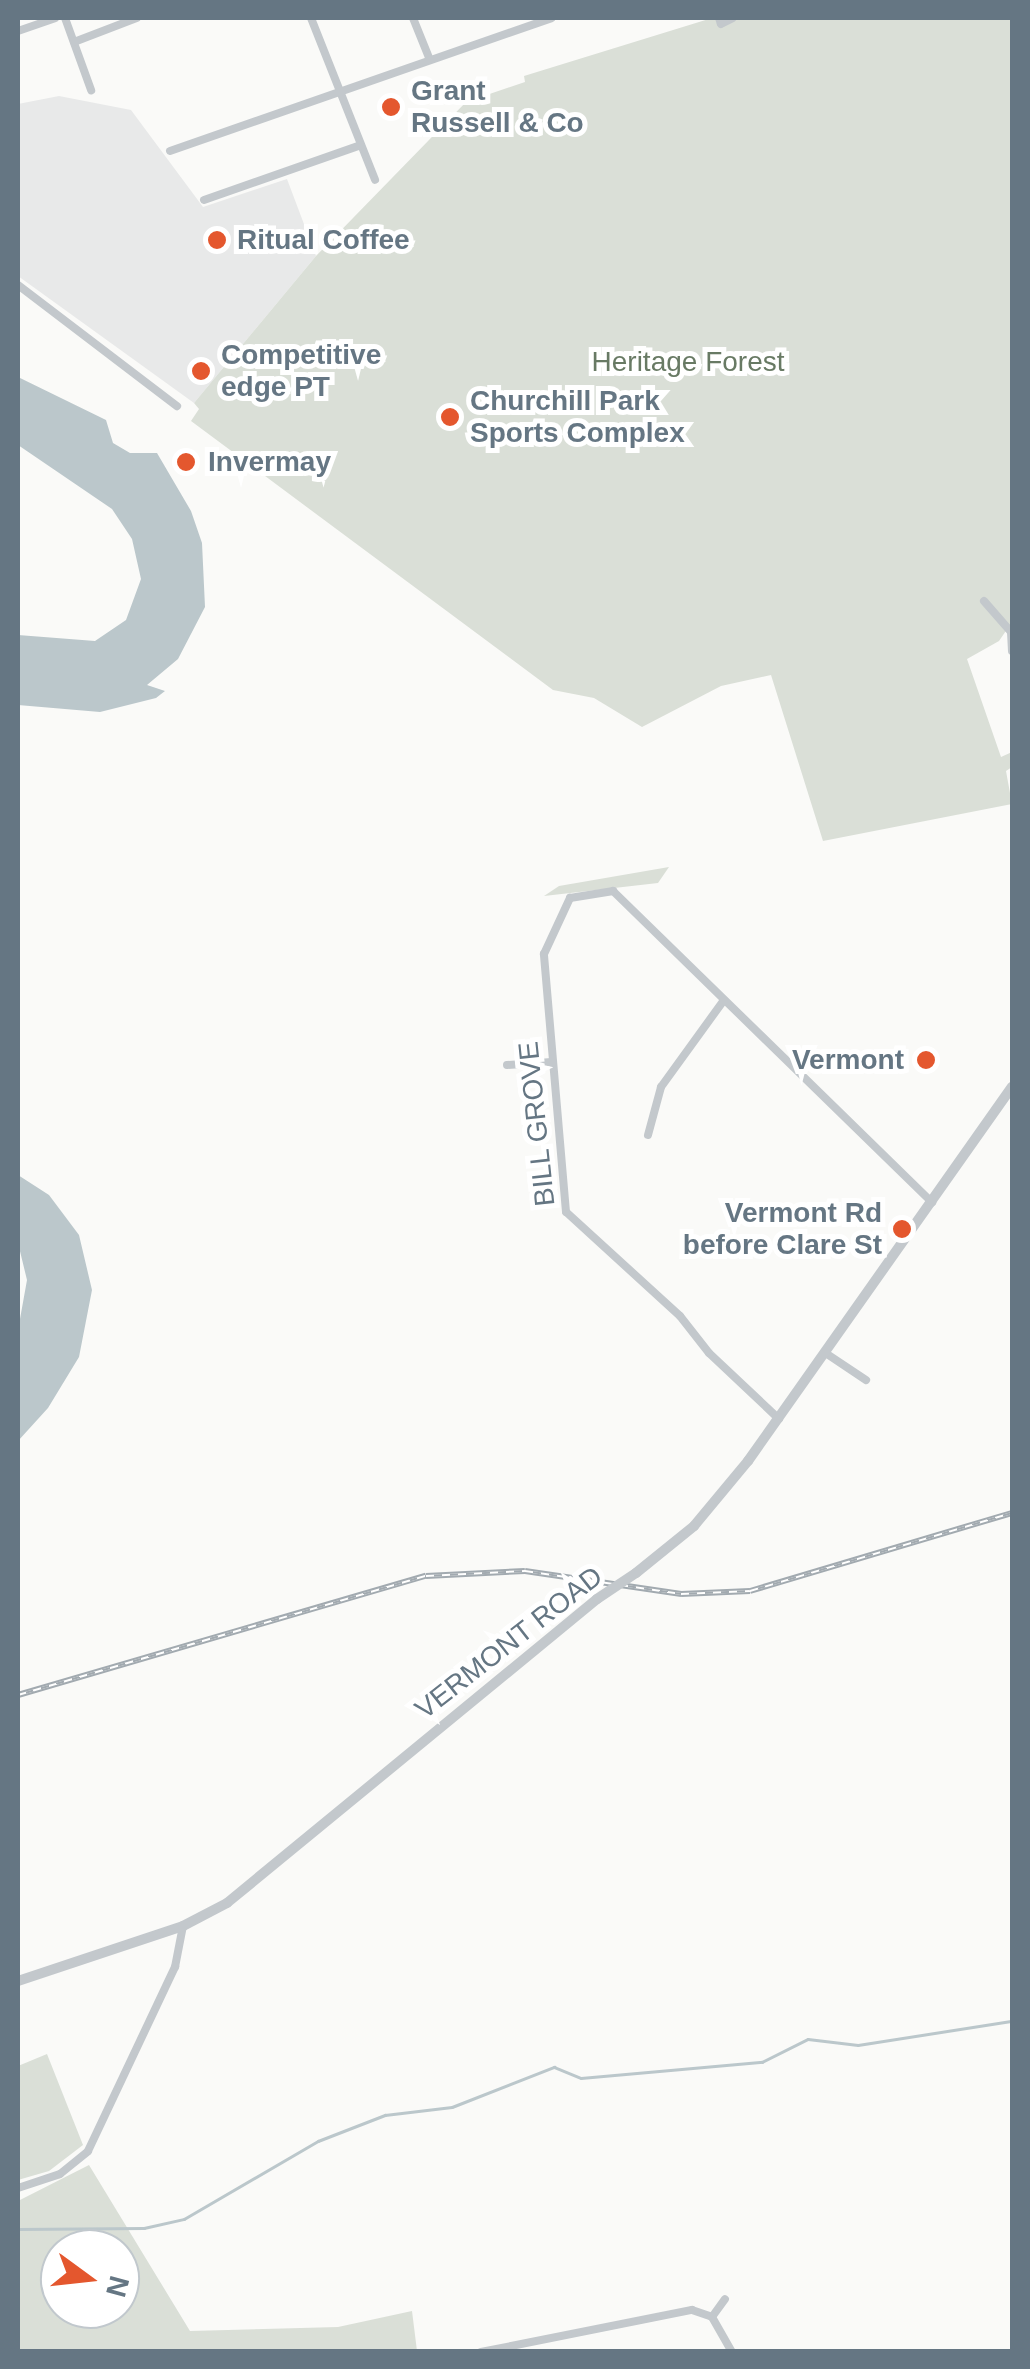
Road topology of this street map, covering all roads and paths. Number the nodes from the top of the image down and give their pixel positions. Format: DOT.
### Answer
graph roads {
  1 [pos="55,18"];
  2 [pos="65,18"];
  3 [pos="137,18"];
  4 [pos="311,18"];
  5 [pos="413,18"];
  6 [pos="514,18"];
  7 [pos="550,18"];
  8 [pos="733,18"];
  9 [pos="720,21"];
  10 [pos="518,29"];
  11 [pos="18,31"];
  12 [pos="74,42"];
  13 [pos="430,60"];
  14 [pos="91,90"];
  15 [pos="340,92"];
  16 [pos="361,145"];
  17 [pos="170,151"];
  18 [pos="375,180"];
  19 [pos="204,200"];
  20 [pos="18,285"];
  21 [pos="178,406"];
  22 [pos="984,600"];
  23 [pos="1012,631"];
  24 [pos="1012,651"];
  25 [pos="724,1000"];
  26 [pos="552,1062"];
  27 [pos="508,1065"];
  28 [pos="1012,1087"];
  29 [pos="648,1134"];
  30 [pos="932,1202"];
  31 [pos="827,1354"];
  32 [pos="866,1380"];
  33 [pos="780,1420"];
  34 [pos="184,1926"];
  35 [pos="18,1981"];
  36 [pos="18,2188"];
  37 [pos="725,2299"];
  38 [pos="712,2317"];
  39 [pos="546,2340"];
  40 [pos="481,2352"];
  41 [pos="550,2352"];
  42 [pos="732,2352"];
  1 -- 11 [label="street"];
  2 -- 12 [label="street"];
  3 -- 12 [label="street"];
  4 -- 15 [label="street"];
  5 -- 13 [label="street"];
  6 -- 10 [label="street"];
  7 -- 10 [label="street"];
  8 -- 9 [label="street"];
  10 -- 13 [label="street"];
  12 -- 14 [label="street"];
  13 -- 15 [label="street"];
  15 -- 16 [label="street"];
  15 -- 17 [label="street"];
  16 -- 18 [label="street"];
  16 -- 19 [label="street"];
  20 -- 21 [label="street"];
  22 -- 23 [label="street"];
  23 -- 24 [label="street"];
  25 -- 26 [label="street, BILL GROVE"];
  25 -- 29 [label="street"];
  25 -- 30 [label="street"];
  26 -- 27 [label="street"];
  26 -- 33 [label="street, BILL GROVE"];
  28 -- 30 [label="street, VERMONT ROAD"];
  30 -- 31 [label="street, VERMONT ROAD"];
  31 -- 32 [label="street"];
  31 -- 33 [label="street, VERMONT ROAD"];
  33 -- 34 [label="street, VERMONT ROAD, bridge"];
  34 -- 35 [label="street, VERMONT ROAD"];
  34 -- 36 [label="street"];
  37 -- 38 [label="street"];
  38 -- 39 [label="street"];
  38 -- 42 [label="street"];
  39 -- 40 [label="street"];
  39 -- 41 [label="street"];
}
